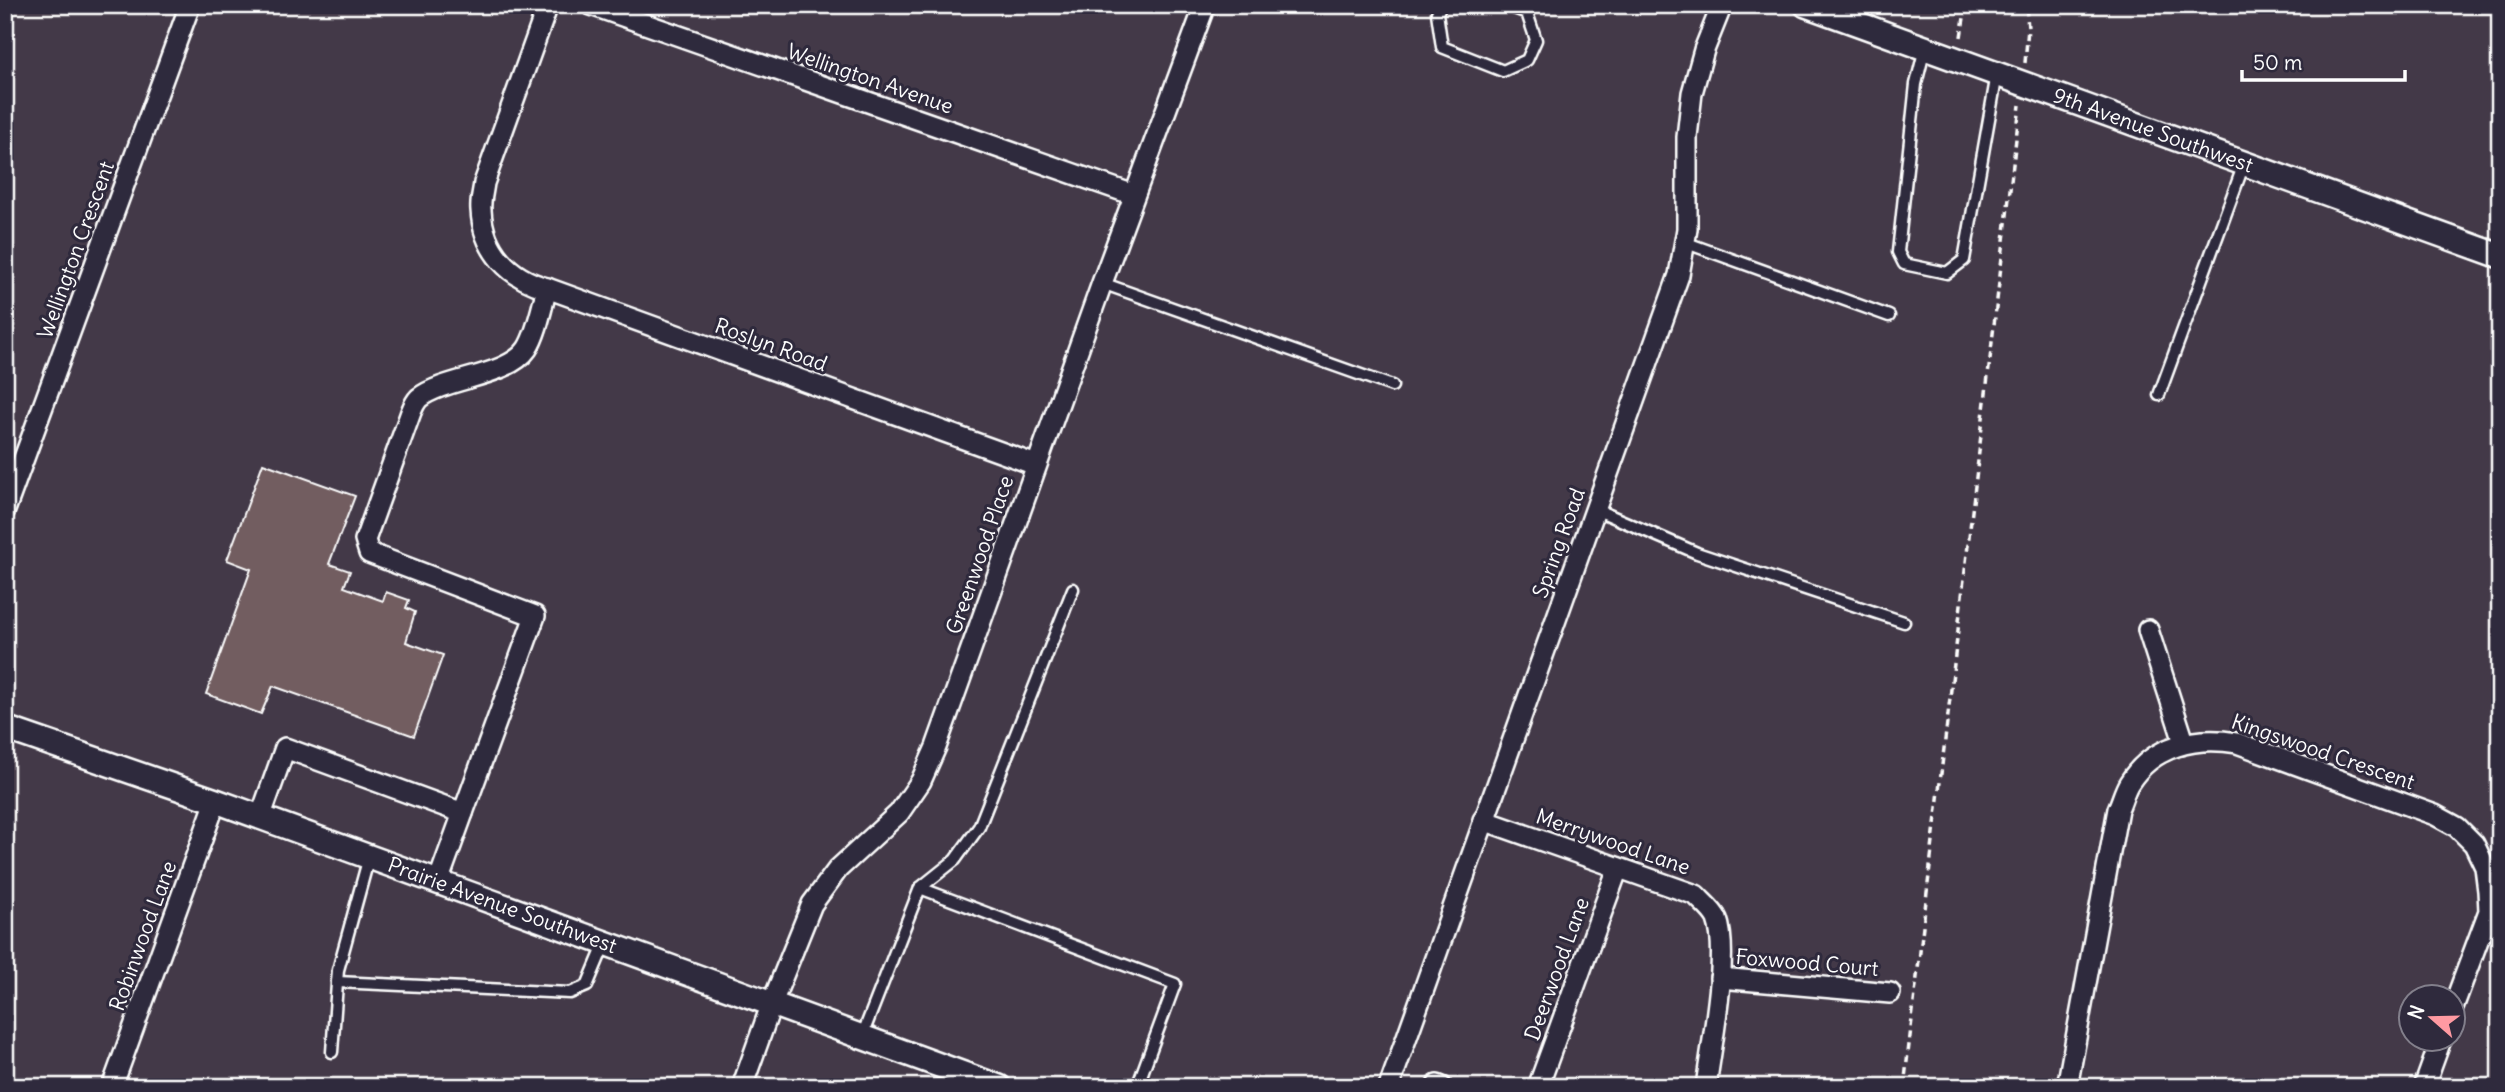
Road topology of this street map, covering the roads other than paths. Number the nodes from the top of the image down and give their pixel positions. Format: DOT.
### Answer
graph roads {
  1 [pos="190,5"];
  2 [pos="548,5"];
  3 [pos="591,5"];
  4 [pos="1205,5"];
  5 [pos="1441,5"];
  6 [pos="1506,5"];
  7 [pos="1723,5"];
  8 [pos="1806,5"];
  9 [pos="1925,48"];
  10 [pos="1997,74"];
  11 [pos="2245,163"];
  12 [pos="1134,195"];
  13 [pos="1684,242"];
  14 [pos="2500,256"];
  15 [pos="1102,283"];
  16 [pos="547,288"];
  17 [pos="1889,316"];
  18 [pos="1392,386"];
  19 [pos="2159,395"];
  20 [pos="1036,466"];
  21 [pos="1595,509"];
  22 [pos="5,510"];
  23 [pos="1073,589"];
  24 [pos="1904,622"];
  25 [pos="2148,630"];
  26 [pos="5,728"];
  27 [pos="2184,742"];
  28 [pos="216,801"];
  29 [pos="463,813"];
  30 [pos="260,818"];
  31 [pos="1483,820"];
  32 [pos="369,857"];
  33 [pos="1618,868"];
  34 [pos="438,882"];
  35 [pos="920,888"];
  36 [pos="605,943"];
  37 [pos="1720,978"];
  38 [pos="337,982"];
  39 [pos="2462,984"];
  40 [pos="1890,993"];
  41 [pos="772,1003"];
  42 [pos="862,1036"];
  43 [pos="332,1052"];
  44 [pos="2436,1054"];
  45 [pos="112,1087"];
  46 [pos="742,1087"];
  47 [pos="999,1087"];
  48 [pos="1137,1087"];
  49 [pos="1389,1087"];
  50 [pos="1538,1087"];
  51 [pos="1706,1087"];
  52 [pos="2067,1087"];
  53 [pos="2424,1087"];
  1 -- 22 [label="street, Wellington Crescent"];
  2 -- 16 [label="street, Roslyn Road"];
  3 -- 12 [label="street, Wellington Avenue"];
  4 -- 12 [label="street, Greenwood Place"];
  5 -- 6 [label="lane"];
  7 -- 13 [label="street, Spring Road"];
  8 -- 9 [label="street, 9th Avenue Southwest"];
  9 -- 10 [label="street, 9th Avenue Southwest"];
  9 -- 10 [label="lane"];
  10 -- 11 [label="street, 9th Avenue Southwest"];
  11 -- 14 [label="street, 9th Avenue Southwest"];
  11 -- 19 [label="lane"];
  12 -- 15 [label="street, Greenwood Place"];
  13 -- 17 [label="lane"];
  13 -- 21 [label="street, Spring Road"];
  15 -- 18 [label="lane"];
  15 -- 20 [label="street, Greenwood Place"];
  16 -- 20 [label="street, Roslyn Road"];
  16 -- 29 [label="street"];
  20 -- 41 [label="street, Greenwood Place"];
  21 -- 24 [label="lane"];
  21 -- 31 [label="street, Spring Road"];
  23 -- 35 [label="lane"];
  25 -- 27 [label="street"];
  26 -- 28 [label="street, Prairie Avenue Southwest"];
  27 -- 39 [label="street, Kingswood Crescent"];
  27 -- 52 [label="street, Kingswood Crescent"];
  28 -- 30 [label="street, Prairie Avenue Southwest"];
  28 -- 45 [label="street, Robinwood Lane"];
  29 -- 30 [label="street"];
  29 -- 34 [label="street"];
  30 -- 32 [label="street, Prairie Avenue Southwest"];
  31 -- 33 [label="street, Merrywood Lane"];
  31 -- 49 [label="street, Spring Road"];
  32 -- 34 [label="street, Prairie Avenue Southwest"];
  32 -- 38 [label="lane"];
  33 -- 37 [label="street, Merrywood Lane"];
  33 -- 50 [label="street, Deerwood Lane"];
  34 -- 36 [label="street, Prairie Avenue Southwest"];
  35 -- 42 [label="lane"];
  35 -- 48 [label="lane"];
  36 -- 38 [label="lane"];
  36 -- 41 [label="street, Prairie Avenue Southwest"];
  37 -- 40 [label="street, Foxwood Court"];
  37 -- 51 [label="street, Merrywood Lane"];
  38 -- 43 [label="lane"];
  41 -- 42 [label="street, Prairie Avenue Southwest"];
  41 -- 46 [label="street, Greenwood Place"];
  42 -- 47 [label="street, Prairie Avenue Southwest"];
  44 -- 53 [label="street"];
}
